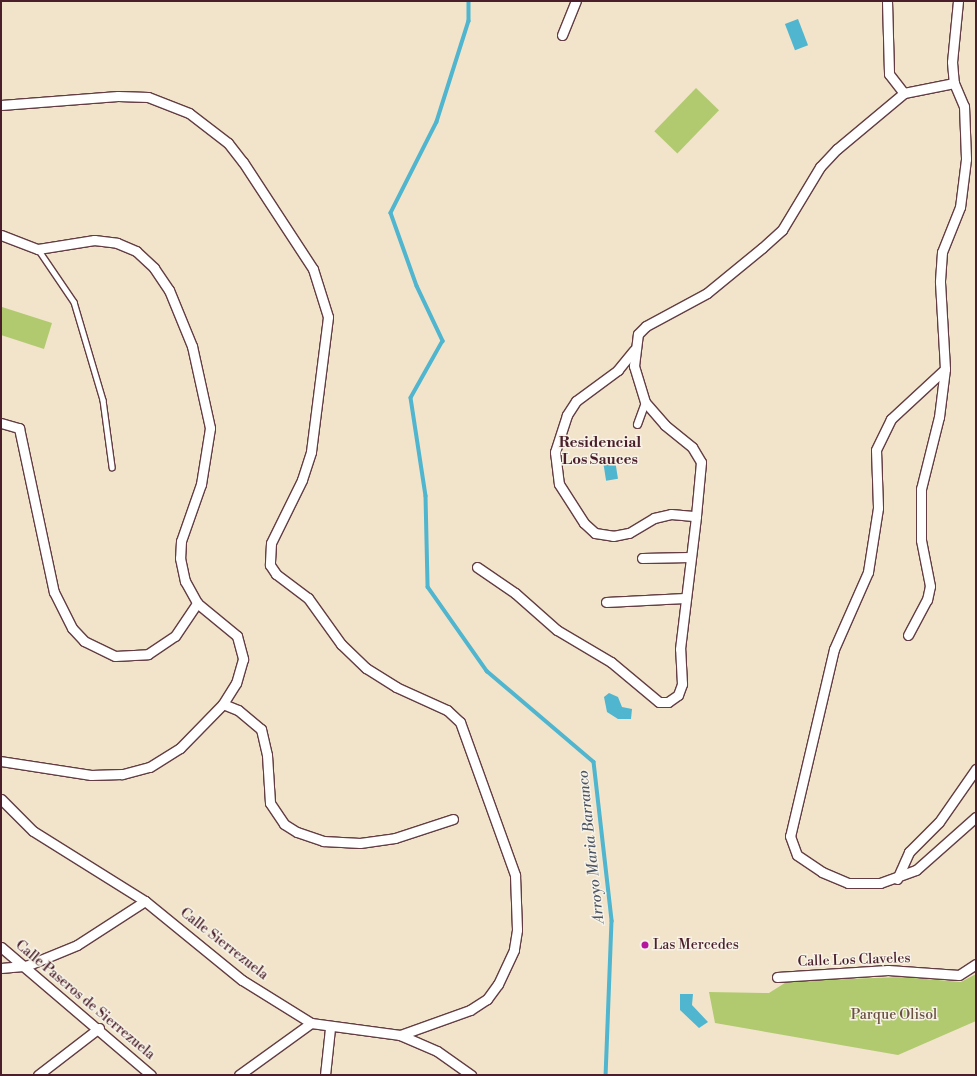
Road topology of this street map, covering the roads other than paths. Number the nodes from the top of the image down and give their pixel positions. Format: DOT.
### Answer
graph roads {
  1 [pos="576,1"];
  2 [pos="887,1"];
  3 [pos="958,1"];
  4 [pos="562,35"];
  5 [pos="954,83"];
  6 [pos="904,93"];
  7 [pos="1,105"];
  8 [pos="1,236"];
  9 [pos="38,249"];
  10 [pos="634,350"];
  11 [pos="945,369"];
  12 [pos="645,402"];
  13 [pos="1,423"];
  14 [pos="637,424"];
  15 [pos="112,467"];
  16 [pos="696,516"];
  17 [pos="690,557"];
  18 [pos="642,558"];
  19 [pos="477,567"];
  20 [pos="685,598"];
  21 [pos="606,602"];
  22 [pos="197,604"];
  23 [pos="908,635"];
  24 [pos="223,704"];
  25 [pos="1,761"];
  26 [pos="976,769"];
  27 [pos="1,799"];
  28 [pos="976,817"];
  29 [pos="453,819"];
  30 [pos="897,879"];
  31 [pos="145,901"];
  32 [pos="1,947"];
  33 [pos="976,964"];
  34 [pos="26,966"];
  35 [pos="1,968"];
  36 [pos="776,977"];
  37 [pos="311,1023"];
  38 [pos="99,1028"];
  39 [pos="330,1028"];
  40 [pos="400,1035"];
  41 [pos="38,1075"];
  42 [pos="151,1075"];
  43 [pos="239,1075"];
  44 [pos="325,1075"];
  45 [pos="471,1075"];
  1 -- 4 [label="street"];
  2 -- 6 [label="street"];
  3 -- 5 [label="street"];
  5 -- 6 [label="street"];
  5 -- 11 [label="street"];
  6 -- 10 [label="street"];
  7 -- 40 [label="street"];
  8 -- 9 [label="street"];
  9 -- 15 [label="lane"];
  9 -- 22 [label="street"];
  10 -- 12 [label="street"];
  10 -- 16 [label="street"];
  11 -- 23 [label="street"];
  11 -- 30 [label="street"];
  12 -- 14 [label="street"];
  12 -- 16 [label="street"];
  13 -- 22 [label="street"];
  16 -- 17 [label="street"];
  17 -- 18 [label="street"];
  17 -- 20 [label="street"];
  19 -- 20 [label="street"];
  20 -- 21 [label="street"];
  22 -- 24 [label="street"];
  24 -- 25 [label="street"];
  24 -- 29 [label="street"];
  26 -- 30 [label="street"];
  27 -- 31 [label="street, Calle Sierrezuela"];
  28 -- 30 [label="street"];
  31 -- 34 [label="street"];
  31 -- 37 [label="street, Calle Sierrezuela"];
  32 -- 34 [label="street, Calle Paseros de Sierrezuela"];
  33 -- 36 [label="street, Calle Los Claveles"];
  34 -- 35 [label="street"];
  34 -- 38 [label="street, Calle Paseros de Sierrezuela"];
  37 -- 39 [label="street, Calle Sierrezuela"];
  37 -- 43 [label="street"];
  38 -- 41 [label="street"];
  38 -- 42 [label="street, Calle Paseros de Sierrezuela"];
  39 -- 40 [label="street, Calle Sierrezuela"];
  39 -- 44 [label="street"];
  40 -- 45 [label="street, Calle Sierrezuela"];
}
